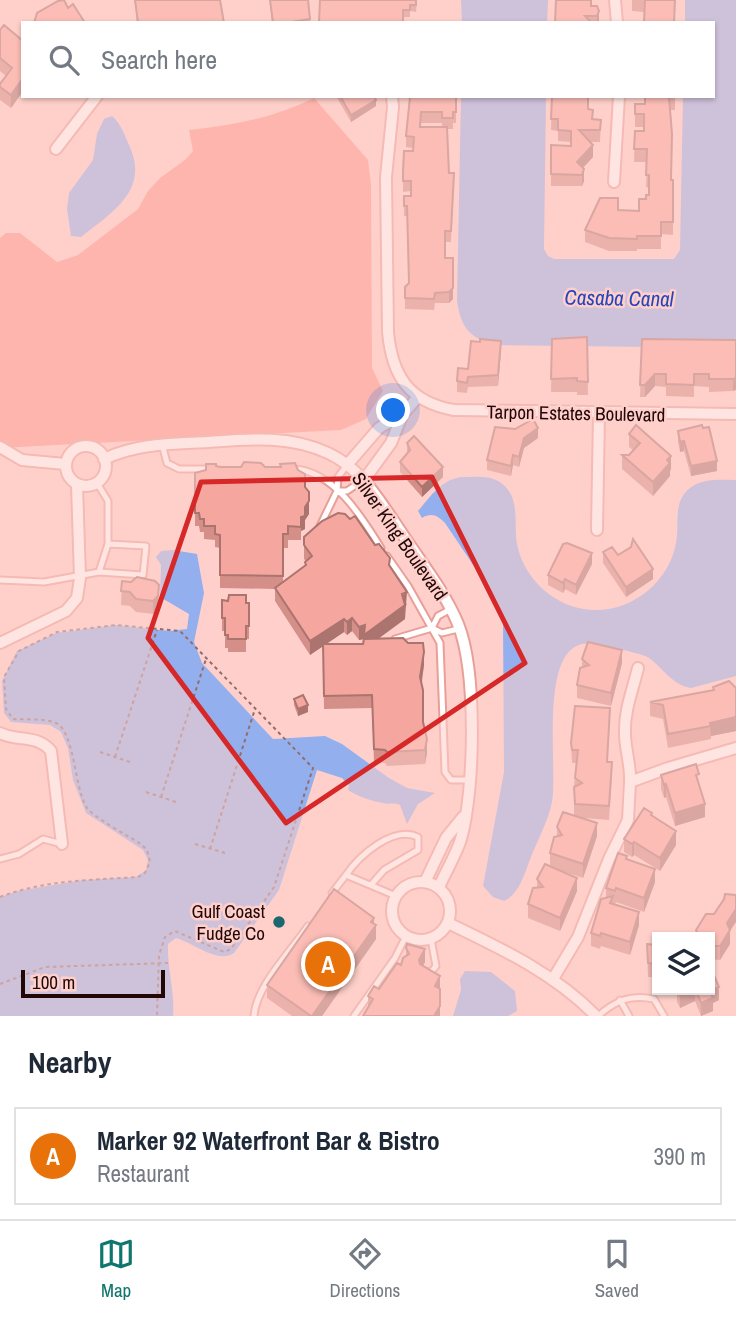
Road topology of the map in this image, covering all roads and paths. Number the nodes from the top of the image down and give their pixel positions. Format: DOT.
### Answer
graph roads {
  1 [pos="615,0"];
  2 [pos="617,21"];
  3 [pos="95,98"];
  4 [pos="392,98"];
  5 [pos="619,98"];
  6 [pos="56,149"];
  7 [pos="614,182"];
  8 [pos="418,397"];
  9 [pos="404,413"];
  10 [pos="599,413"];
  11 [pos="736,414"];
  12 [pos="162,444"];
  13 [pos="0,447"];
  14 [pos="104,459"];
  15 [pos="65,464"];
  16 [pos="347,465"];
  17 [pos="220,469"];
  18 [pos="290,469"];
  19 [pos="363,480"];
  20 [pos="97,483"];
  21 [pos="77,485"];
  22 [pos="337,491"];
  23 [pos="597,530"];
  24 [pos="315,535"];
  25 [pos="108,544"];
  26 [pos="99,572"];
  27 [pos="80,575"];
  28 [pos="0,580"];
  29 [pos="451,609"];
  30 [pos="432,628"];
  31 [pos="157,629"];
  32 [pos="460,629"];
  33 [pos="0,643"];
  34 [pos="389,648"];
  35 [pos="206,658"];
  36 [pos="638,668"];
  37 [pos="255,708"];
  38 [pos="0,733"];
  39 [pos="736,748"];
  40 [pos="100,752"];
  41 [pos="115,757"];
  42 [pos="130,762"];
  43 [pos="470,780"];
  44 [pos="630,782"];
  45 [pos="146,792"];
  46 [pos="161,797"];
  47 [pos="176,802"];
  48 [pos="465,815"];
  49 [pos="62,844"];
  50 [pos="195,844"];
  51 [pos="210,849"];
  52 [pos="225,853"];
  53 [pos="0,859"];
  54 [pos="346,875"];
  55 [pos="425,882"];
  56 [pos="371,886"];
  57 [pos="439,887"];
  58 [pos="0,897"];
  59 [pos="396,897"];
  60 [pos="325,904"];
  61 [pos="311,923"];
  62 [pos="448,923"];
  63 [pos="406,936"];
  64 [pos="431,939"];
  65 [pos="392,962"];
  66 [pos="159,964"];
  67 [pos="168,964"];
  68 [pos="404,966"];
  69 [pos="424,972"];
  70 [pos="553,979"];
  71 [pos="0,984"];
  72 [pos="620,1000"];
  73 [pos="157,1016"];
  74 [pos="254,1016"];
  75 [pos="354,1016"];
  76 [pos="597,1016"];
  77 [pos="629,1016"];
  78 [pos="664,1016"];
  1 -- 2 [label="street"];
  3 -- 6 [label="street"];
  4 -- 8 [label="street, Tarpon Estates Boulevard"];
  5 -- 7 [label="street"];
  8 -- 9 [label="street"];
  8 -- 10 [label="street, Tarpon Estates Boulevard"];
  9 -- 16 [label="street"];
  9 -- 19 [label="street"];
  10 -- 11 [label="street, Tarpon Estates Boulevard"];
  10 -- 23 [label="street"];
  12 -- 14 [label="street, Silver King Boulevard"];
  12 -- 16 [label="street, Silver King Boulevard"];
  12 -- 17 [label="lane"];
  13 -- 15 [label="street"];
  14 -- 15 [label="street"];
  14 -- 20 [label="street"];
  15 -- 21 [label="street"];
  16 -- 19 [label="street, Silver King Boulevard"];
  16 -- 22 [label="lane"];
  18 -- 22 [label="lane"];
  19 -- 22 [label="lane"];
  19 -- 29 [label="street, Silver King Boulevard"];
  20 -- 21 [label="street"];
  20 -- 25 [label="lane"];
  21 -- 27 [label="street"];
  22 -- 24 [label="lane"];
  22 -- 30 [label="lane"];
  25 -- 26 [label="lane"];
  25 -- 26 [label="lane"];
  26 -- 27 [label="lane"];
  27 -- 28 [label="lane"];
  27 -- 33 [label="street"];
  29 -- 30 [label="lane"];
  29 -- 32 [label="street, Silver King Boulevard"];
  30 -- 32 [label="lane"];
  30 -- 34 [label="lane"];
  30 -- 43 [label="lane"];
  31 -- 35 [label="path"];
  31 -- 41 [label="path"];
  31 -- 58 [label="path"];
  32 -- 43 [label="street, Silver King Boulevard"];
  35 -- 37 [label="path"];
  35 -- 46 [label="path"];
  36 -- 44 [label="street"];
  37 -- 51 [label="path"];
  37 -- 66 [label="path"];
  38 -- 49 [label="street"];
  39 -- 44 [label="street"];
  40 -- 41 [label="path"];
  41 -- 42 [label="path"];
  43 -- 48 [label="street, Silver King Boulevard"];
  44 -- 70 [label="street"];
  45 -- 46 [label="path"];
  46 -- 47 [label="path"];
  48 -- 55 [label="street, Silver King Boulevard"];
  48 -- 57 [label="street, Silver King Boulevard"];
  49 -- 53 [label="lane"];
  50 -- 51 [label="path"];
  51 -- 52 [label="path"];
  54 -- 56 [label="lane"];
  54 -- 56 [label="lane"];
  54 -- 60 [label="lane"];
  55 -- 57 [label="street"];
  55 -- 59 [label="street"];
  56 -- 59 [label="lane"];
  57 -- 62 [label="street"];
  59 -- 63 [label="street"];
  61 -- 74 [label="lane"];
  62 -- 64 [label="street"];
  62 -- 70 [label="street"];
  63 -- 64 [label="street"];
  63 -- 65 [label="lane"];
  64 -- 69 [label="lane"];
  65 -- 68 [label="lane"];
  65 -- 75 [label="lane"];
  66 -- 67 [label="path"];
  66 -- 71 [label="path"];
  66 -- 73 [label="path"];
  70 -- 76 [label="street"];
  72 -- 76 [label="lane"];
  72 -- 77 [label="lane"];
  72 -- 78 [label="lane"];
}
